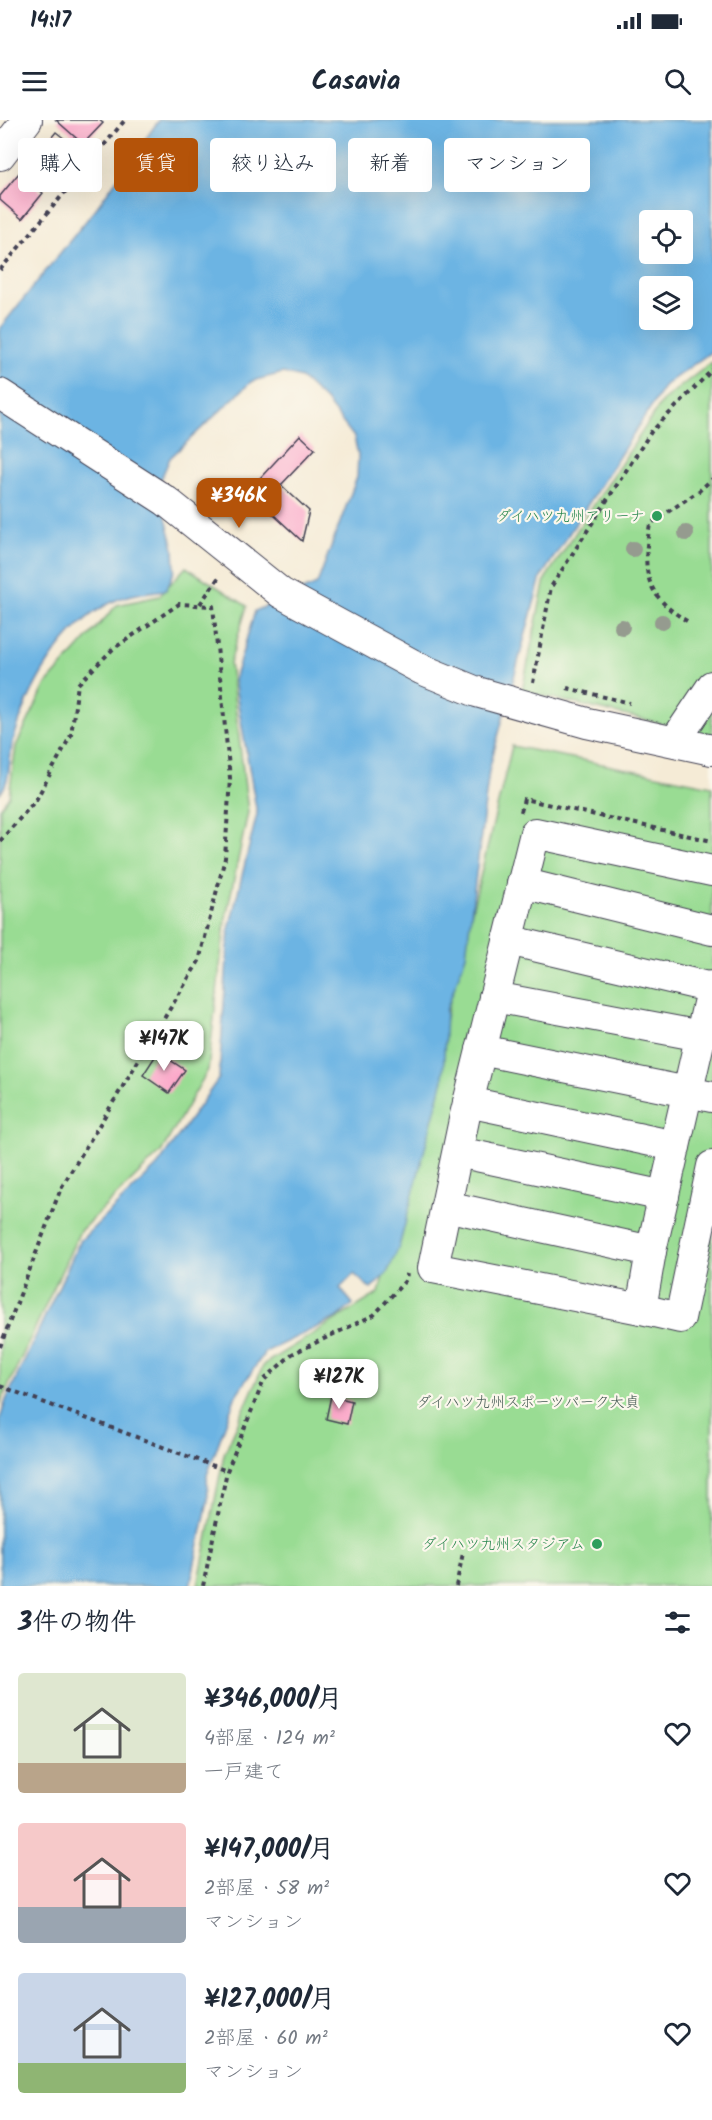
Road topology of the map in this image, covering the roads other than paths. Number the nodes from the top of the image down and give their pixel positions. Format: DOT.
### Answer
graph roads {
  1 [pos="27,120"];
  2 [pos="0,155"];
  3 [pos="0,394"];
  4 [pos="712,686"];
  5 [pos="675,741"];
  6 [pos="712,750"];
  7 [pos="712,871"];
  8 [pos="522,884"];
  9 [pos="712,930"];
  10 [pos="508,940"];
  11 [pos="712,987"];
  12 [pos="494,997"];
  13 [pos="701,1036"];
  14 [pos="481,1050"];
  15 [pos="700,1095"];
  16 [pos="468,1102"];
  17 [pos="675,1146"];
  18 [pos="458,1152"];
  19 [pos="711,1178"];
  20 [pos="664,1196"];
  21 [pos="446,1206"];
  22 [pos="651,1251"];
  23 [pos="642,1309"];
  1 -- 2 [label="street"];
  3 -- 5 [label="street"];
  4 -- 5 [label="street"];
  5 -- 6 [label="street"];
  7 -- 8 [label="street"];
  8 -- 9 [label="street"];
  8 -- 10 [label="street"];
  10 -- 11 [label="street"];
  10 -- 12 [label="street"];
  11 -- 13 [label="street"];
  12 -- 13 [label="street"];
  12 -- 14 [label="street"];
  13 -- 15 [label="street"];
  14 -- 15 [label="street"];
  14 -- 16 [label="street"];
  15 -- 17 [label="street"];
  16 -- 17 [label="street"];
  16 -- 18 [label="street"];
  17 -- 20 [label="street"];
  18 -- 20 [label="street"];
  18 -- 21 [label="street"];
  19 -- 23 [label="street"];
  20 -- 22 [label="street"];
  21 -- 22 [label="street"];
  21 -- 23 [label="street"];
  22 -- 23 [label="street"];
}
